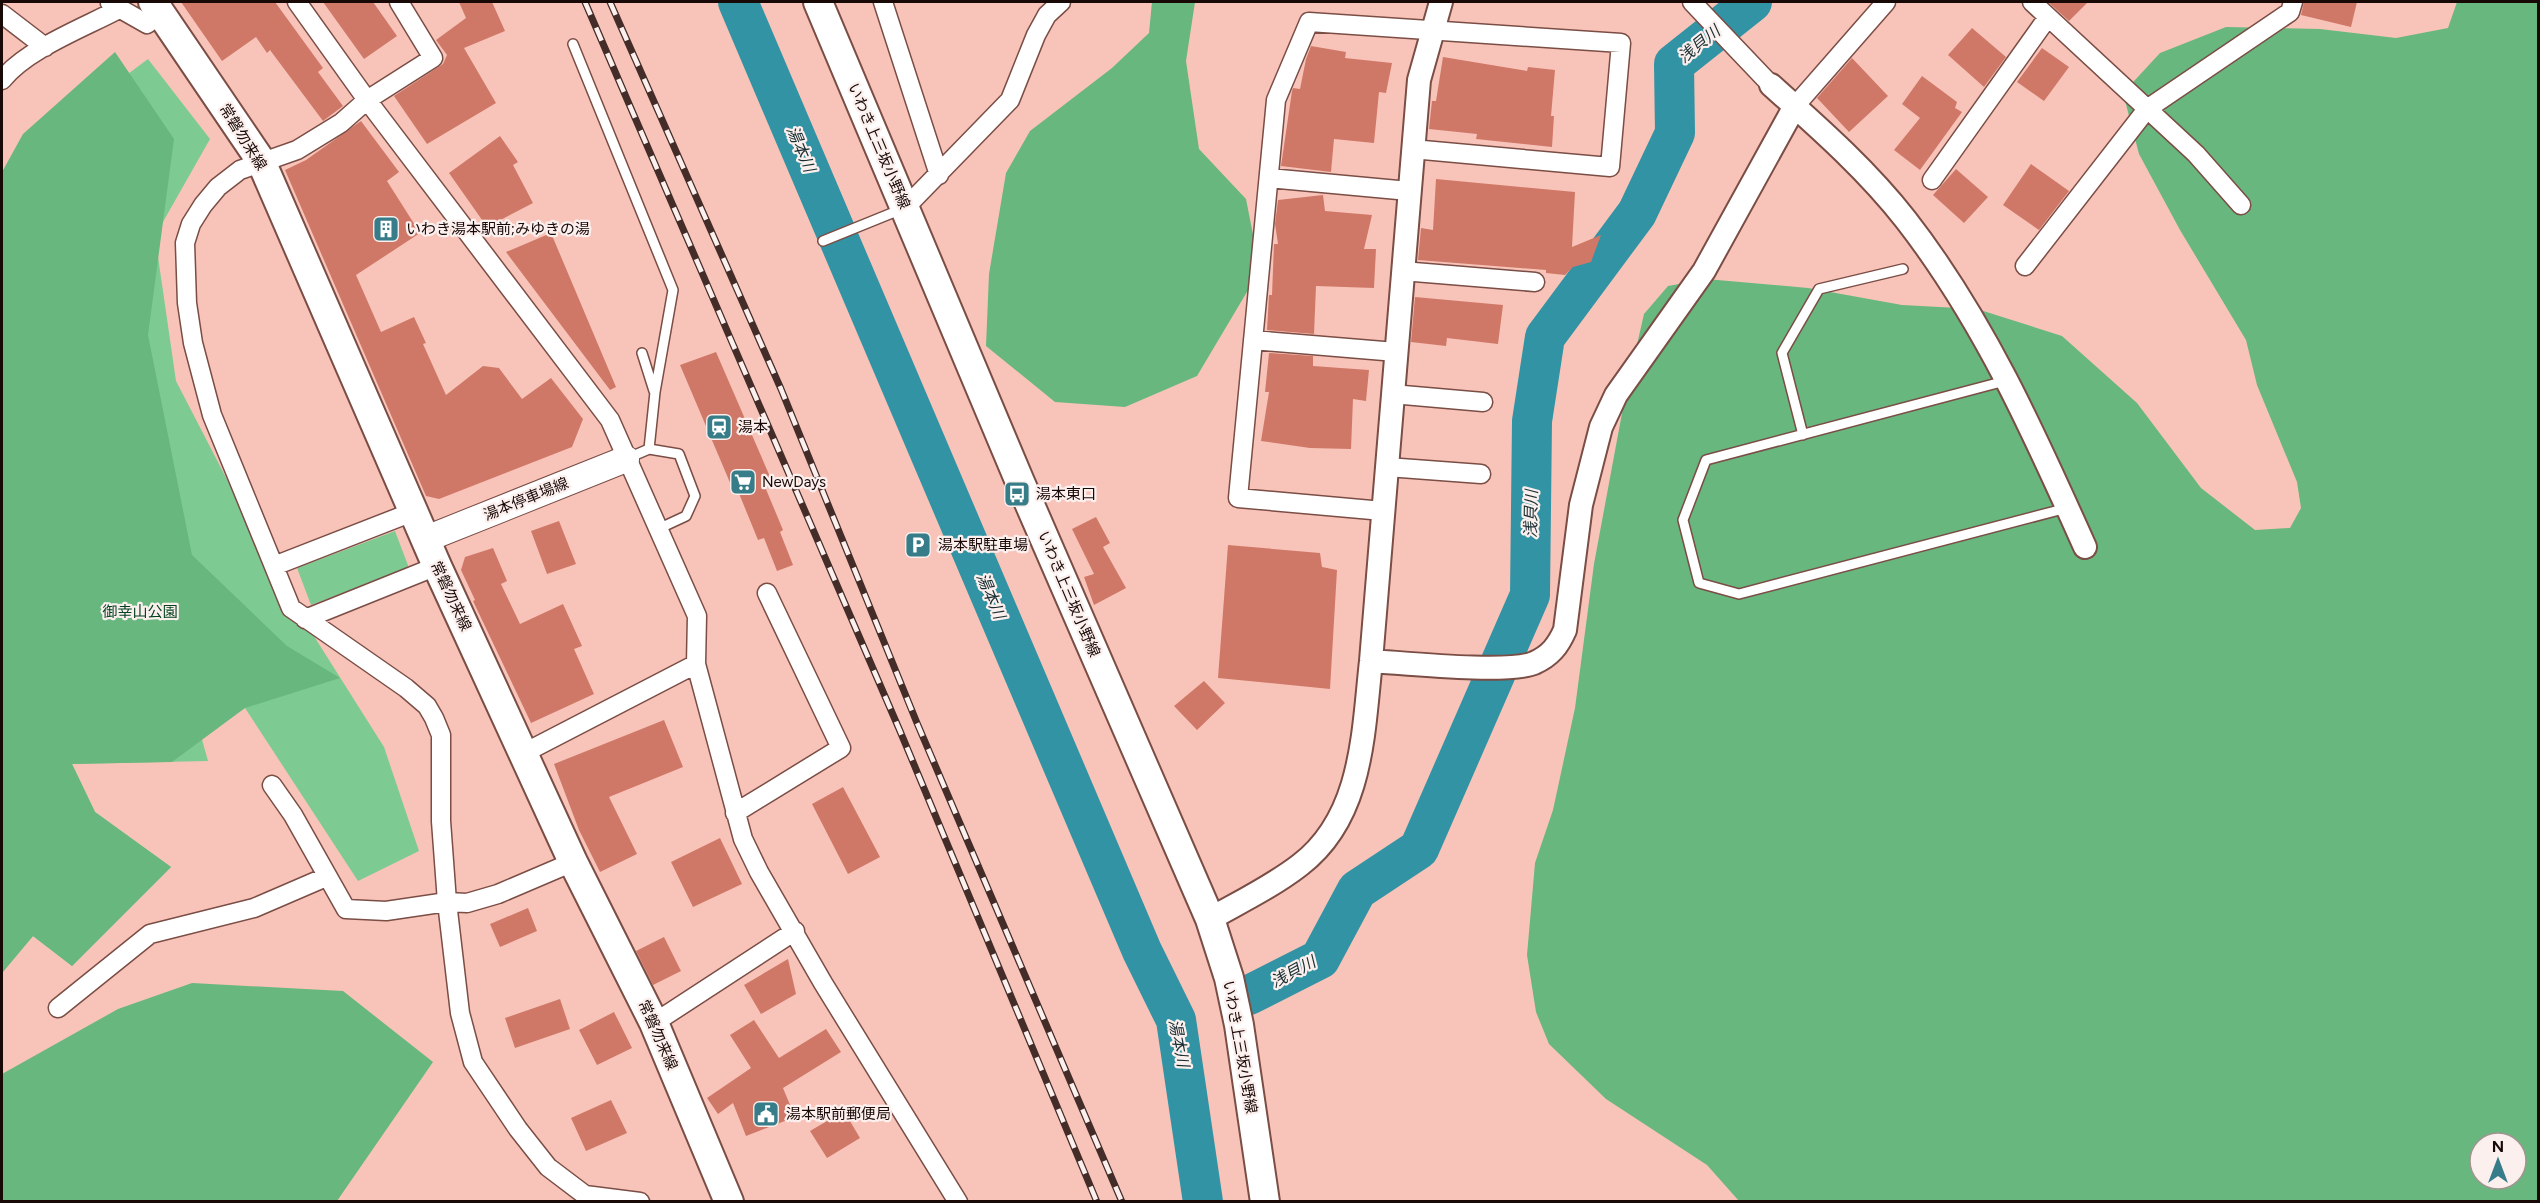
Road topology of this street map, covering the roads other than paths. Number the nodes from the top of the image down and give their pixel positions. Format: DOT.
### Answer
graph roads {
  1 [pos="297,2"];
  2 [pos="399,2"];
  3 [pos="818,2"];
  4 [pos="883,2"];
  5 [pos="1061,2"];
  6 [pos="1441,2"];
  7 [pos="1692,2"];
  8 [pos="1886,2"];
  9 [pos="2032,2"];
  10 [pos="2293,2"];
  11 [pos="114,5"];
  12 [pos="158,7"];
  13 [pos="2,14"];
  14 [pos="2048,17"];
  15 [pos="1431,29"];
  16 [pos="573,44"];
  17 [pos="45,47"];
  18 [pos="2,80"];
  19 [pos="1771,85"];
  20 [pos="367,100"];
  21 [pos="1795,106"];
  22 [pos="2147,109"];
  23 [pos="1412,150"];
  24 [pos="261,161"];
  25 [pos="939,175"];
  26 [pos="1269,178"];
  27 [pos="1932,180"];
  28 [pos="1408,191"];
  29 [pos="2241,205"];
  30 [pos="905,208"];
  31 [pos="824,241"];
  32 [pos="2025,267"];
  33 [pos="1903,269"];
  34 [pos="1402,271"];
  35 [pos="1535,282"];
  36 [pos="1253,340"];
  37 [pos="1396,352"];
  38 [pos="642,353"];
  39 [pos="2008,381"];
  40 [pos="655,392"];
  41 [pos="1392,394"];
  42 [pos="1483,402"];
  43 [pos="1803,435"];
  44 [pos="637,454"];
  45 [pos="1387,467"];
  46 [pos="1481,474"];
  47 [pos="2067,508"];
  48 [pos="1383,510"];
  49 [pos="415,511"];
  50 [pos="658,530"];
  51 [pos="426,539"];
  52 [pos="2085,547"];
  53 [pos="274,566"];
  54 [pos="437,566"];
  55 [pos="767,593"];
  56 [pos="304,619"];
  57 [pos="1371,661"];
  58 [pos="696,664"];
  59 [pos="524,753"];
  60 [pos="272,785"];
  61 [pos="735,813"];
  62 [pos="573,862"];
  63 [pos="326,877"];
  64 [pos="447,902"];
  65 [pos="1210,919"];
  66 [pos="795,931"];
  67 [pos="58,1008"];
  68 [pos="654,1023"];
  69 [pos="614,1200"];
  70 [pos="640,1202"];
  71 [pos="729,1202"];
  72 [pos="958,1202"];
  73 [pos="1264,1202"];
  1 -- 20 [label="street"];
  2 -- 20 [label="street"];
  3 -- 30 [label="main road, いわき上三坂小野線"];
  4 -- 25 [label="street"];
  5 -- 25 [label="street"];
  6 -- 15 [label="street"];
  7 -- 19 [label="street"];
  8 -- 21 [label="street"];
  9 -- 14 [label="street"];
  10 -- 22 [label="street"];
  11 -- 12 [label="street"];
  11 -- 17 [label="street"];
  12 -- 24 [label="main road, 常磐勿来線"];
  13 -- 17 [label="street"];
  14 -- 22 [label="street"];
  14 -- 27 [label="street"];
  15 -- 23 [label="street"];
  15 -- 23 [label="street"];
  15 -- 26 [label="street"];
  16 -- 40 [label="lane"];
  17 -- 18 [label="street"];
  19 -- 21 [label="street"];
  20 -- 24 [label="street"];
  20 -- 44 [label="street"];
  21 -- 39 [label="street"];
  21 -- 57 [label="street"];
  22 -- 29 [label="street"];
  22 -- 32 [label="street"];
  23 -- 28 [label="street"];
  24 -- 49 [label="main road, 常磐勿来線"];
  24 -- 53 [label="street"];
  25 -- 30 [label="street"];
  26 -- 28 [label="street"];
  26 -- 36 [label="street"];
  28 -- 34 [label="street"];
  30 -- 31 [label="lane"];
  30 -- 65 [label="main road, いわき上三坂小野線"];
  33 -- 43 [label="lane"];
  34 -- 35 [label="street"];
  34 -- 37 [label="street"];
  36 -- 37 [label="street"];
  36 -- 48 [label="street"];
  37 -- 41 [label="street"];
  38 -- 40 [label="lane"];
  39 -- 43 [label="lane"];
  39 -- 47 [label="street"];
  40 -- 44 [label="lane"];
  41 -- 42 [label="street"];
  41 -- 45 [label="street"];
  43 -- 47 [label="lane"];
  44 -- 50 [label="street"];
  44 -- 50 [label="lane"];
  44 -- 51 [label="main road, 湯本停車場線"];
  45 -- 46 [label="street"];
  45 -- 48 [label="street"];
  47 -- 52 [label="street"];
  48 -- 57 [label="street"];
  49 -- 51 [label="main road, 常磐勿来線"];
  49 -- 53 [label="street"];
  50 -- 58 [label="street"];
  51 -- 54 [label="main road, 常磐勿来線"];
  53 -- 56 [label="street"];
  54 -- 56 [label="street"];
  54 -- 59 [label="main road, 常磐勿来線"];
  55 -- 61 [label="street"];
  56 -- 64 [label="street"];
  57 -- 65 [label="street"];
  58 -- 59 [label="street"];
  58 -- 61 [label="street"];
  59 -- 62 [label="main road, 常磐勿来線"];
  60 -- 63 [label="street"];
  61 -- 66 [label="street"];
  62 -- 64 [label="street"];
  62 -- 68 [label="main road, 常磐勿来線"];
  63 -- 64 [label="street"];
  63 -- 67 [label="street"];
  64 -- 69 [label="street"];
  65 -- 73 [label="main road, いわき上三坂小野線"];
  66 -- 68 [label="street"];
  66 -- 72 [label="street"];
  68 -- 71 [label="main road, 常磐勿来線"];
  69 -- 70 [label="street"];
}
